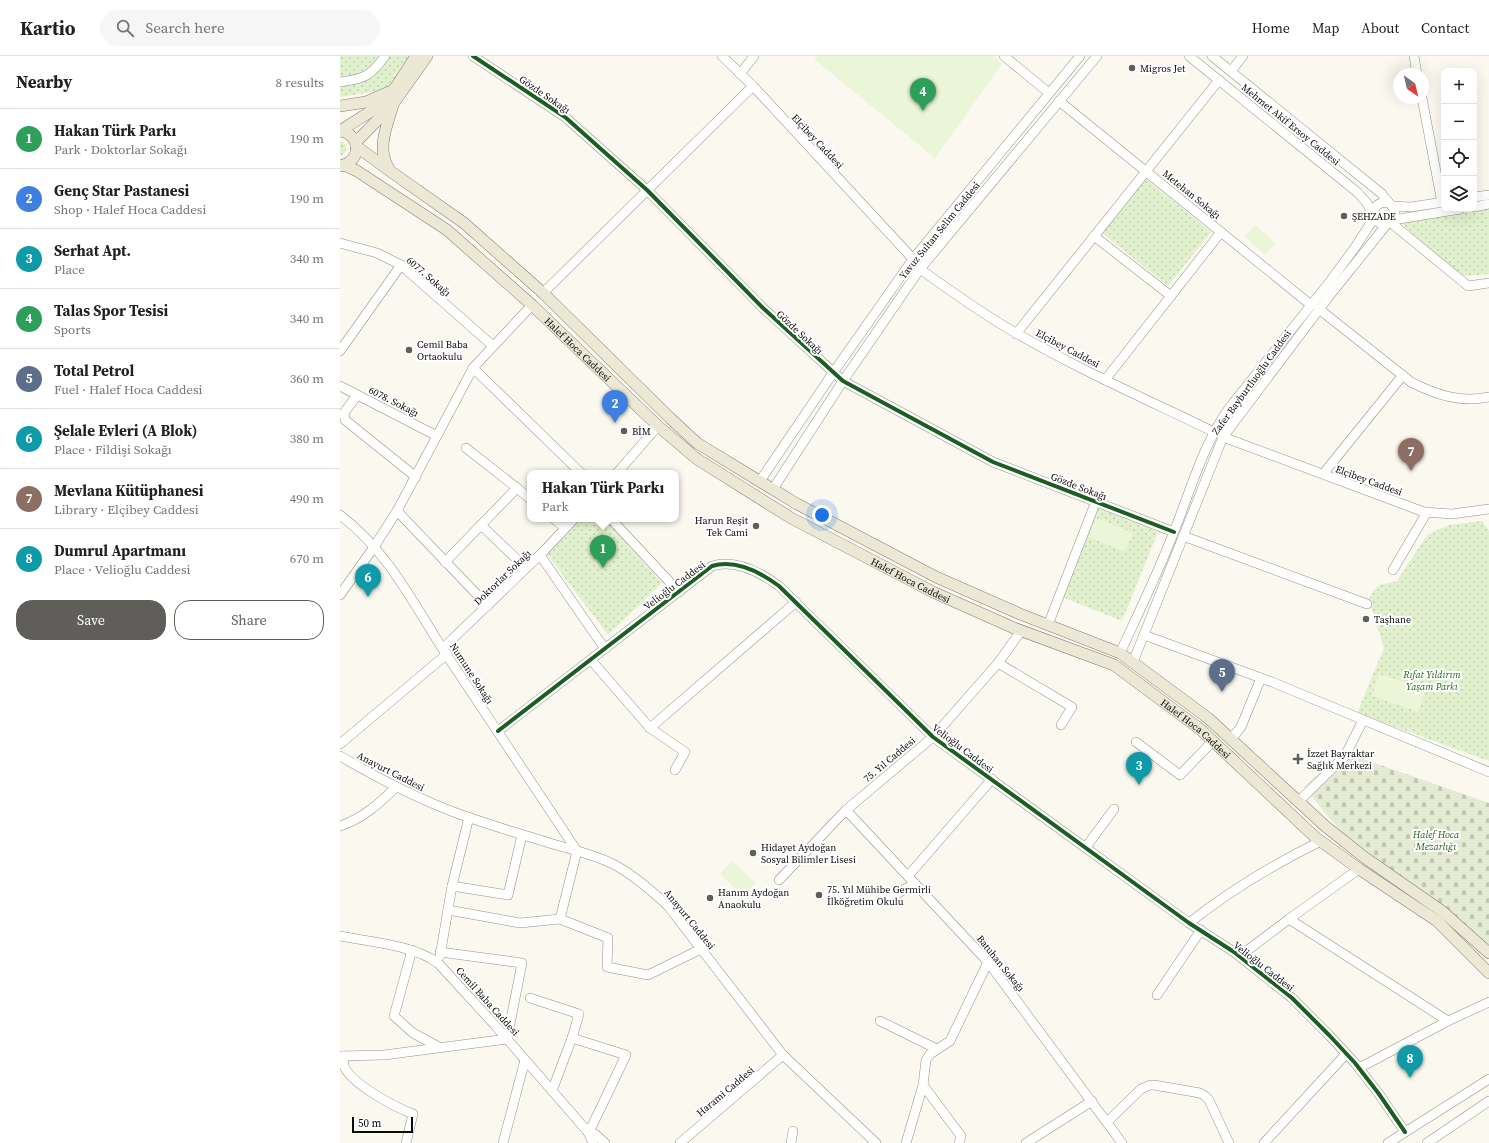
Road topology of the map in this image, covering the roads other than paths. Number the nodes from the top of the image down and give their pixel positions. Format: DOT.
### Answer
graph roads {
  1 [pos="385,56"];
  2 [pos="416,56"];
  3 [pos="426,56"];
  4 [pos="474,56"];
  5 [pos="722,56"];
  6 [pos="754,56"];
  7 [pos="1004,56"];
  8 [pos="1080,56"];
  9 [pos="1097,56"];
  10 [pos="1189,56"];
  11 [pos="1212,56"];
  12 [pos="1243,56"];
  13 [pos="1414,56"];
  14 [pos="1416,68"];
  15 [pos="1231,71"];
  16 [pos="740,74"];
  17 [pos="1219,80"];
  18 [pos="340,82"];
  19 [pos="753,86"];
  20 [pos="396,87"];
  21 [pos="1050,93"];
  22 [pos="1059,101"];
  23 [pos="393,104"];
  24 [pos="1423,104"];
  25 [pos="340,106"];
  26 [pos="340,131"];
  27 [pos="356,144"];
  28 [pos="342,165"];
  29 [pos="390,171"];
  30 [pos="1146,171"];
  31 [pos="647,190"];
  32 [pos="1441,192"];
  33 [pos="1489,195"];
  34 [pos="1477,197"];
  35 [pos="1441,202"];
  36 [pos="1489,204"];
  37 [pos="1390,205"];
  38 [pos="1477,206"];
  39 [pos="1444,212"];
  40 [pos="1373,216"];
  41 [pos="1390,222"];
  42 [pos="1221,232"];
  43 [pos="1094,236"];
  44 [pos="340,243"];
  45 [pos="913,259"];
  46 [pos="401,266"];
  47 [pos="920,269"];
  48 [pos="1489,283"];
  49 [pos="543,292"];
  50 [pos="1171,296"];
  51 [pos="532,305"];
  52 [pos="1315,307"];
  53 [pos="1016,334"];
  54 [pos="493,346"];
  55 [pos="340,352"];
  56 [pos="473,368"];
  57 [pos="833,373"];
  58 [pos="1402,375"];
  59 [pos="1105,380"];
  60 [pos="843,381"];
  61 [pos="340,386"];
  62 [pos="357,395"];
  63 [pos="1489,397"];
  64 [pos="658,426"];
  65 [pos="1214,432"];
  66 [pos="437,436"];
  67 [pos="1223,437"];
  68 [pos="466,448"];
  69 [pos="578,470"];
  70 [pos="620,470"];
  71 [pos="1323,474"];
  72 [pos="416,477"];
  73 [pos="760,481"];
  74 [pos="517,488"];
  75 [pos="773,489"];
  76 [pos="527,496"];
  77 [pos="1096,501"];
  78 [pos="1489,509"];
  79 [pos="396,511"];
  80 [pos="1427,512"];
  81 [pos="340,515"];
  82 [pos="558,522"];
  83 [pos="571,522"];
  84 [pos="614,522"];
  85 [pos="481,525"];
  86 [pos="565,528"];
  87 [pos="1174,532"];
  88 [pos="1183,536"];
  89 [pos="374,547"];
  90 [pos="540,555"];
  91 [pos="445,562"];
  92 [pos="526,568"];
  93 [pos="1393,570"];
  94 [pos="678,592"];
  95 [pos="340,595"];
  96 [pos="796,602"];
  97 [pos="1367,604"];
  98 [pos="488,606"];
  99 [pos="1048,625"];
  100 [pos="1021,631"];
  101 [pos="1144,636"];
  102 [pos="605,649"];
  103 [pos="445,651"];
  104 [pos="1120,652"];
  105 [pos="591,660"];
  106 [pos="1133,662"];
  107 [pos="998,663"];
  108 [pos="1261,678"];
  109 [pos="1363,720"];
  110 [pos="1061,725"];
  111 [pos="650,728"];
  112 [pos="498,731"];
  113 [pos="933,737"];
  114 [pos="1231,739"];
  115 [pos="1213,741"];
  116 [pos="1136,742"];
  117 [pos="340,744"];
  118 [pos="340,756"];
  119 [pos="675,770"];
  120 [pos="1489,772"];
  121 [pos="992,779"];
  122 [pos="396,787"];
  123 [pos="1298,802"];
  124 [pos="1114,809"];
  125 [pos="846,810"];
  126 [pos="469,817"];
  127 [pos="340,826"];
  128 [pos="522,835"];
  129 [pos="1321,841"];
  130 [pos="1086,847"];
  131 [pos="577,851"];
  132 [pos="1359,869"];
  133 [pos="908,876"];
  134 [pos="779,880"];
  135 [pos="915,883"];
  136 [pos="452,886"];
  137 [pos="885,902"];
  138 [pos="448,910"];
  139 [pos="1289,919"];
  140 [pos="560,920"];
  141 [pos="1189,923"];
  142 [pos="1201,930"];
  143 [pos="340,936"];
  144 [pos="701,949"];
  145 [pos="412,950"];
  146 [pos="440,952"];
  147 [pos="1489,953"];
  148 [pos="1240,956"];
  149 [pos="988,962"];
  150 [pos="438,963"];
  151 [pos="1489,973"];
  152 [pos="1157,995"];
  153 [pos="530,998"];
  154 [pos="1489,1002"];
  155 [pos="880,1021"];
  156 [pos="1448,1021"];
  157 [pos="572,1038"];
  158 [pos="507,1039"];
  159 [pos="439,1047"];
  160 [pos="936,1048"];
  161 [pos="1346,1054"];
  162 [pos="783,1055"];
  163 [pos="342,1056"];
  164 [pos="525,1060"];
  165 [pos="1359,1068"];
  166 [pos="1489,1080"];
  167 [pos="923,1085"];
  168 [pos="552,1091"];
  169 [pos="1092,1101"];
  170 [pos="1489,1101"];
  171 [pos="1107,1122"];
  172 [pos="794,1131"];
  173 [pos="588,1132"];
  174 [pos="1405,1132"];
  175 [pos="1438,1138"];
  176 [pos="406,1143"];
  177 [pos="503,1143"];
  178 [pos="593,1143"];
  179 [pos="605,1143"];
  180 [pos="680,1143"];
  181 [pos="791,1143"];
  182 [pos="876,1143"];
  183 [pos="906,1143"];
  184 [pos="959,1143"];
  185 [pos="1026,1143"];
  186 [pos="1122,1143"];
  187 [pos="1229,1143"];
  188 [pos="1264,1143"];
  189 [pos="1388,1143"];
  190 [pos="1427,1143"];
  1 -- 18 [label="street"];
  2 -- 20 [label="main road"];
  3 -- 23 [label="main road"];
  4 -- 31 [label="street, Gözde Sokağı"];
  5 -- 16 [label="street, Elçibey Caddesi"];
  6 -- 16 [label="street"];
  7 -- 21 [label="street"];
  8 -- 21 [label="street, Yavuz Sultan Selim Caddesi"];
  9 -- 22 [label="street, Yavuz Sultan Selim Caddesi"];
  10 -- 17 [label="street, Mehmet Akif Ersoy Caddesi"];
  11 -- 15 [label="street, Mehmet Akif Ersoy Caddesi"];
  12 -- 15 [label="street"];
  13 -- 14 [label="street"];
  15 -- 37 [label="street, Mehmet Akif Ersoy Caddesi"];
  16 -- 19 [label="street, Elçibey Caddesi"];
  17 -- 30 [label="street"];
  17 -- 40 [label="street, Mehmet Akif Ersoy Caddesi"];
  19 -- 31 [label="street"];
  19 -- 45 [label="street, Elçibey Caddesi"];
  20 -- 25 [label="main road"];
  20 -- 26 [label="main road"];
  21 -- 45 [label="street, Yavuz Sultan Selim Caddesi"];
  22 -- 30 [label="street, Metehan Sokağı"];
  22 -- 47 [label="street, Yavuz Sultan Selim Caddesi"];
  23 -- 27 [label="main road"];
  23 -- 29 [label="main road"];
  24 -- 32 [label="street"];
  26 -- 27 [label="main road, Halef Hoca Caddesi"];
  27 -- 28 [label="main road"];
  27 -- 29 [label="main road, Halef Hoca Caddesi"];
  28 -- 51 [label="main road, Halef Hoca Caddesi"];
  29 -- 49 [label="main road, Halef Hoca Caddesi"];
  30 -- 42 [label="street, Metehan Sokağı"];
  30 -- 43 [label="street"];
  31 -- 49 [label="street"];
  31 -- 57 [label="street, Gözde Sokağı"];
  33 -- 34 [label="street"];
  35 -- 37 [label="street"];
  36 -- 38 [label="street"];
  37 -- 40 [label="street"];
  37 -- 41 [label="street"];
  39 -- 41 [label="street"];
  40 -- 41 [label="street"];
  40 -- 52 [label="street, Zafer Bayburtluoğlu Caddesi"];
  41 -- 48 [label="street"];
  41 -- 52 [label="street, Zafer Bayburtluoğlu Caddesi"];
  42 -- 50 [label="street"];
  42 -- 52 [label="street, Metehan Sokağı"];
  43 -- 50 [label="street"];
  43 -- 53 [label="street"];
  44 -- 46 [label="street, 6077. Sokağı"];
  45 -- 57 [label="street, Yavuz Sultan Selim Caddesi"];
  46 -- 54 [label="street, 6077. Sokağı"];
  46 -- 55 [label="street"];
  47 -- 53 [label="street, Elçibey Caddesi"];
  47 -- 60 [label="street, Yavuz Sultan Selim Caddesi"];
  49 -- 73 [label="main road, Halef Hoca Caddesi"];
  50 -- 59 [label="street"];
  51 -- 54 [label="street"];
  51 -- 64 [label="main road, Halef Hoca Caddesi"];
  52 -- 58 [label="street, Metehan Sokağı"];
  52 -- 65 [label="street, Zafer Bayburtluoğlu Caddesi"];
  52 -- 67 [label="street, Zafer Bayburtluoğlu Caddesi"];
  53 -- 59 [label="street, Elçibey Caddesi"];
  54 -- 56 [label="street"];
  56 -- 66 [label="street"];
  56 -- 69 [label="street"];
  57 -- 60 [label="street, Gözde Sokağı"];
  57 -- 73 [label="street, Yavuz Sultan Selim Caddesi"];
  58 -- 63 [label="street, Metehan Sokağı"];
  58 -- 71 [label="street"];
  59 -- 65 [label="street, Elçibey Caddesi"];
  60 -- 75 [label="street, Yavuz Sultan Selim Caddesi"];
  60 -- 77 [label="street, Gözde Sokağı"];
  61 -- 62 [label="street, 6078. Sokağı"];
  62 -- 66 [label="street, 6078. Sokağı"];
  62 -- 72 [label="street"];
  64 -- 70 [label="street"];
  64 -- 100 [label="main road, Halef Hoca Caddesi"];
  65 -- 87 [label="street, Zafer Bayburtluoğlu Caddesi"];
  66 -- 72 [label="street"];
  67 -- 71 [label="street, Elçibey Caddesi"];
  67 -- 88 [label="street, Zafer Bayburtluoğlu Caddesi"];
  68 -- 74 [label="street"];
  71 -- 80 [label="street, Elçibey Caddesi"];
  72 -- 79 [label="street"];
  73 -- 75 [label="main road, Halef Hoca Caddesi"];
  74 -- 76 [label="street"];
  74 -- 85 [label="street"];
  75 -- 99 [label="main road, Halef Hoca Caddesi"];
  77 -- 87 [label="street, Gözde Sokağı"];
  77 -- 99 [label="street"];
  78 -- 80 [label="street, Elçibey Caddesi"];
  79 -- 89 [label="street"];
  79 -- 91 [label="street"];
  80 -- 93 [label="street"];
  81 -- 89 [label="street, Numune Sokağı"];
  82 -- 86 [label="street"];
  83 -- 86 [label="street, Doktorlar Sokağı"];
  84 -- 94 [label="street"];
  85 -- 91 [label="street"];
  85 -- 92 [label="street"];
  86 -- 90 [label="street, Doktorlar Sokağı"];
  87 -- 104 [label="street, Zafer Bayburtluoğlu Caddesi"];
  88 -- 97 [label="street"];
  88 -- 101 [label="street, Zafer Bayburtluoğlu Caddesi"];
  89 -- 95 [label="street"];
  89 -- 103 [label="street, Numune Sokağı"];
  90 -- 92 [label="street, Doktorlar Sokağı"];
  90 -- 102 [label="street"];
  91 -- 98 [label="street"];
  92 -- 98 [label="street, Doktorlar Sokağı"];
  94 -- 96 [label="street, Velioğlu Caddesi"];
  94 -- 102 [label="street, Velioğlu Caddesi"];
  96 -- 111 [label="street"];
  96 -- 113 [label="street, Velioğlu Caddesi"];
  98 -- 103 [label="street, Doktorlar Sokağı"];
  99 -- 104 [label="main road, Halef Hoca Caddesi"];
  100 -- 107 [label="street, 75. Yıl Caddesi"];
  100 -- 115 [label="main road, Halef Hoca Caddesi"];
  101 -- 106 [label="street, Zafer Bayburtluoğlu Caddesi"];
  101 -- 108 [label="street"];
  102 -- 105 [label="street, Velioğlu Caddesi"];
  103 -- 112 [label="street, Numune Sokağı"];
  103 -- 117 [label="street, Doktorlar Sokağı"];
  104 -- 106 [label="main road, Halef Hoca Caddesi"];
  105 -- 111 [label="street"];
  105 -- 112 [label="street, Velioğlu Caddesi"];
  106 -- 114 [label="main road, Halef Hoca Caddesi"];
  107 -- 110 [label="street"];
  107 -- 113 [label="street, 75. Yıl Caddesi"];
  108 -- 109 [label="street"];
  108 -- 114 [label="street"];
  109 -- 120 [label="street"];
  109 -- 123 [label="street"];
  111 -- 119 [label="street"];
  112 -- 131 [label="street, Numune Sokağı"];
  113 -- 121 [label="street, Velioğlu Caddesi"];
  113 -- 125 [label="street, 75. Yıl Caddesi"];
  114 -- 123 [label="main road, Halef Hoca Caddesi"];
  115 -- 116 [label="street"];
  115 -- 129 [label="main road, Halef Hoca Caddesi"];
  118 -- 122 [label="street, Anayurt Caddesi"];
  121 -- 130 [label="street, Velioğlu Caddesi"];
  121 -- 133 [label="street"];
  122 -- 126 [label="street, Anayurt Caddesi"];
  122 -- 127 [label="street"];
  123 -- 147 [label="main road, Halef Hoca Caddesi"];
  124 -- 130 [label="street"];
  125 -- 133 [label="street, Batuhan Sokağı"];
  125 -- 134 [label="street, 75. Yıl Caddesi"];
  126 -- 128 [label="street, Anayurt Caddesi"];
  126 -- 136 [label="street"];
  128 -- 131 [label="street, Anayurt Caddesi"];
  128 -- 136 [label="street"];
  129 -- 132 [label="main road, Halef Hoca Caddesi"];
  129 -- 141 [label="street"];
  130 -- 141 [label="street, Velioğlu Caddesi"];
  131 -- 140 [label="street"];
  131 -- 144 [label="street, Anayurt Caddesi"];
  132 -- 139 [label="street"];
  132 -- 151 [label="main road, Halef Hoca Caddesi"];
  133 -- 135 [label="street, Batuhan Sokağı"];
  135 -- 137 [label="street"];
  135 -- 149 [label="street, Batuhan Sokağı"];
  136 -- 138 [label="street"];
  138 -- 140 [label="street"];
  138 -- 146 [label="street"];
  139 -- 148 [label="street"];
  139 -- 156 [label="street"];
  140 -- 144 [label="street"];
  141 -- 142 [label="street, Velioğlu Caddesi"];
  142 -- 148 [label="street, Velioğlu Caddesi"];
  142 -- 152 [label="street"];
  143 -- 145 [label="street, Cemil Baba Caddesi"];
  144 -- 162 [label="street, Anayurt Caddesi"];
  145 -- 150 [label="street, Cemil Baba Caddesi"];
  145 -- 159 [label="street"];
  146 -- 150 [label="street"];
  146 -- 158 [label="street"];
  148 -- 161 [label="street, Velioğlu Caddesi"];
  149 -- 160 [label="street"];
  149 -- 169 [label="street, Batuhan Sokağı"];
  150 -- 158 [label="street, Cemil Baba Caddesi"];
  153 -- 157 [label="street"];
  154 -- 156 [label="street"];
  155 -- 160 [label="street"];
  156 -- 165 [label="street"];
  157 -- 168 [label="street"];
  157 -- 173 [label="street"];
  158 -- 159 [label="street"];
  158 -- 164 [label="street, Cemil Baba Caddesi"];
  159 -- 163 [label="street"];
  160 -- 167 [label="street"];
  161 -- 165 [label="street, Velioğlu Caddesi"];
  161 -- 188 [label="street"];
  162 -- 180 [label="street, Harami Caddesi"];
  162 -- 182 [label="street, Anayurt Caddesi"];
  163 -- 176 [label="street"];
  164 -- 168 [label="street, Cemil Baba Caddesi"];
  164 -- 177 [label="street"];
  165 -- 174 [label="street, Velioğlu Caddesi"];
  166 -- 174 [label="street"];
  167 -- 183 [label="street"];
  167 -- 184 [label="street"];
  168 -- 173 [label="street, Cemil Baba Caddesi"];
  169 -- 171 [label="street, Batuhan Sokağı"];
  169 -- 185 [label="street"];
  170 -- 175 [label="street"];
  171 -- 186 [label="street, Batuhan Sokağı"];
  171 -- 187 [label="street"];
  172 -- 181 [label="street"];
  173 -- 178 [label="street, Cemil Baba Caddesi"];
  173 -- 179 [label="street, Cemil Baba Caddesi"];
  174 -- 189 [label="street"];
  175 -- 190 [label="street"];
}
